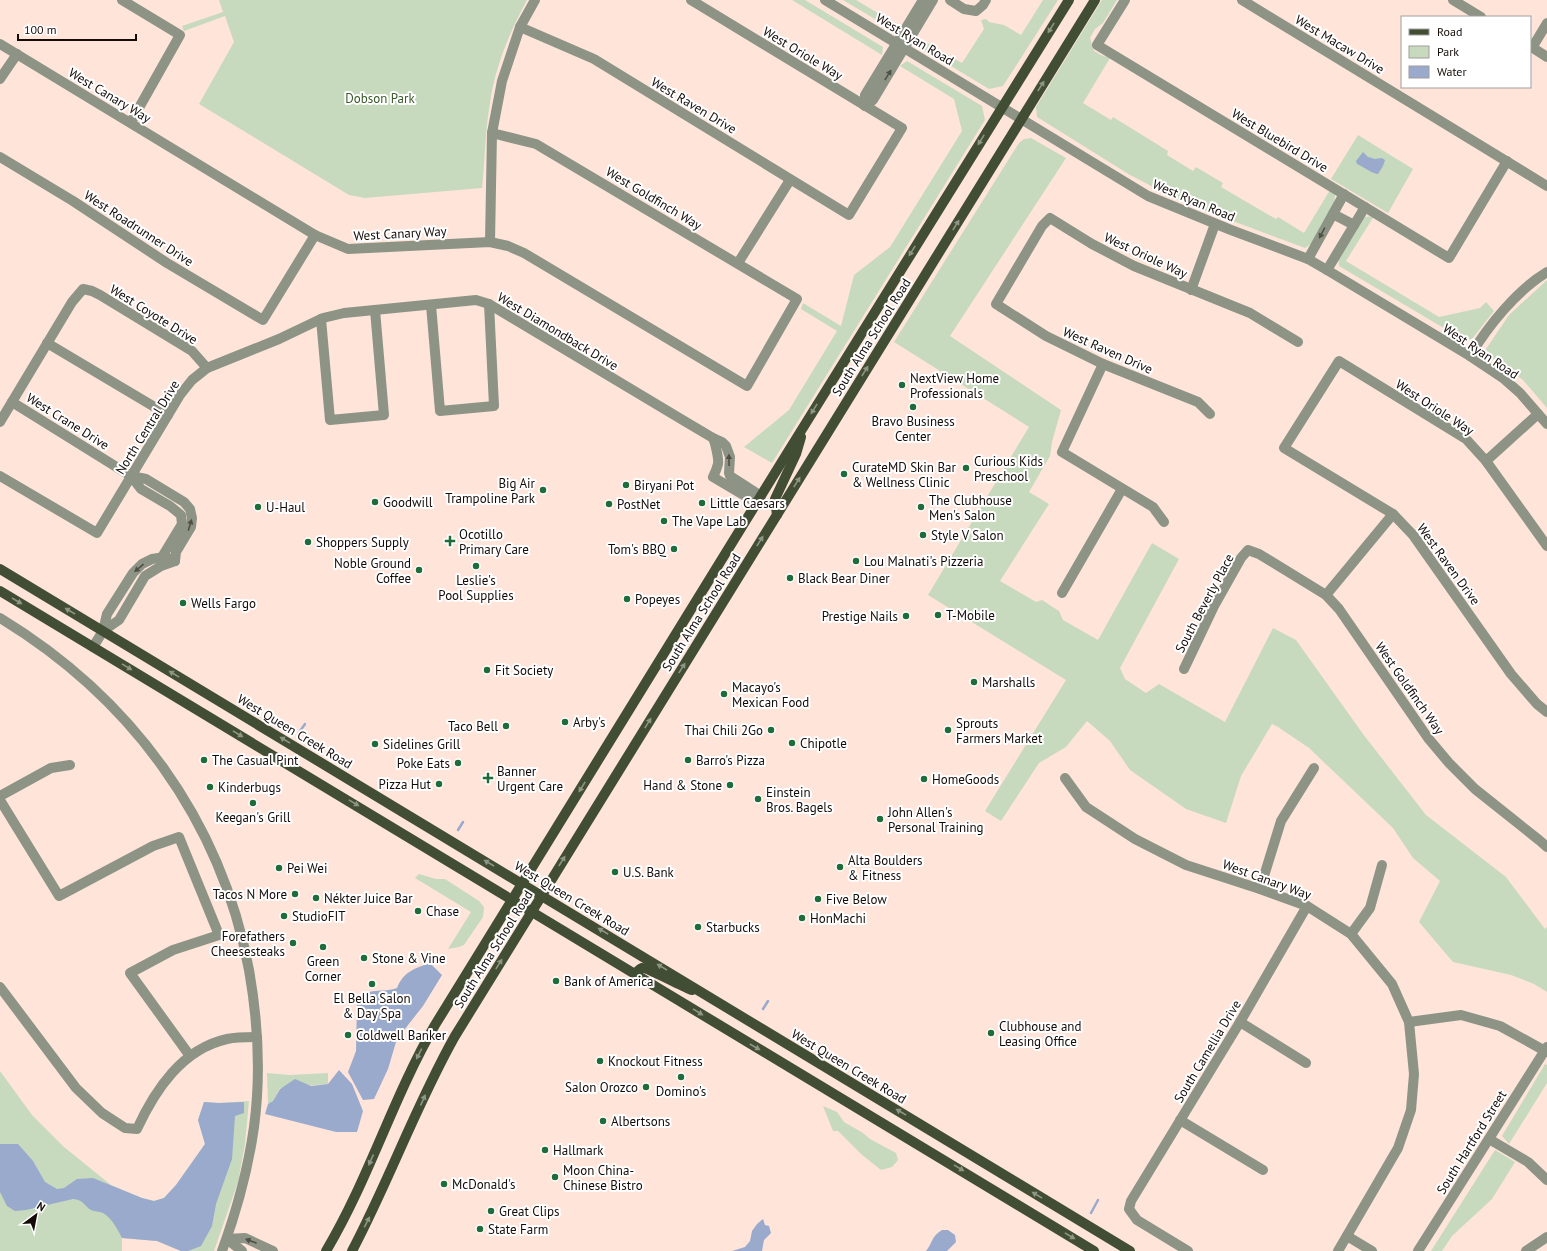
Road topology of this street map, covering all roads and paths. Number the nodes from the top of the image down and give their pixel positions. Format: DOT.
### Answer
graph roads {
  1 [pos="122,0"];
  2 [pos="535,0"];
  3 [pos="691,0"];
  4 [pos="825,0"];
  5 [pos="923,0"];
  6 [pos="933,0"];
  7 [pos="950,0"];
  8 [pos="986,0"];
  9 [pos="1069,0"];
  10 [pos="1095,0"];
  11 [pos="1125,0"];
  12 [pos="1242,0"];
  13 [pos="1453,0"];
  14 [pos="1479,16"];
  15 [pos="1547,23"];
  16 [pos="520,27"];
  17 [pos="0,44"];
  18 [pos="900,46"];
  19 [pos="1531,47"];
  20 [pos="17,54"];
  21 [pos="1547,57"];
  22 [pos="0,79"];
  23 [pos="865,106"];
  24 [pos="1001,107"];
  25 [pos="1021,119"];
  26 [pos="131,122"];
  27 [pos="492,133"];
  28 [pos="0,157"];
  29 [pos="1507,161"];
  30 [pos="790,180"];
  31 [pos="1547,186"];
  32 [pos="1344,194"];
  33 [pos="1365,207"];
  34 [pos="1333,214"];
  35 [pos="849,215"];
  36 [pos="1215,224"];
  37 [pos="1354,225"];
  38 [pos="315,234"];
  39 [pos="490,242"];
  40 [pos="1308,259"];
  41 [pos="738,263"];
  42 [pos="1327,270"];
  43 [pos="1547,272"];
  44 [pos="1191,290"];
  45 [pos="797,299"];
  46 [pos="489,304"];
  47 [pos="996,304"];
  48 [pos="431,305"];
  49 [pos="375,310"];
  50 [pos="321,319"];
  51 [pos="1298,342"];
  52 [pos="47,343"];
  53 [pos="262,346"];
  54 [pos="1470,356"];
  55 [pos="1339,361"];
  56 [pos="1103,364"];
  57 [pos="207,368"];
  58 [pos="12,402"];
  59 [pos="1210,414"];
  60 [pos="1538,414"];
  61 [pos="168,415"];
  62 [pos="0,422"];
  63 [pos="1547,424"];
  64 [pos="805,425"];
  65 [pos="713,438"];
  66 [pos="1486,461"];
  67 [pos="0,476"];
  68 [pos="131,476"];
  69 [pos="1122,488"];
  70 [pos="759,499"];
  71 [pos="1393,514"];
  72 [pos="777,515"];
  73 [pos="1164,522"];
  74 [pos="1547,546"];
  75 [pos="1248,550"];
  76 [pos="162,557"];
  77 [pos="175,561"];
  78 [pos="0,568"];
  79 [pos="0,591"];
  80 [pos="1062,592"];
  81 [pos="1326,595"];
  82 [pos="0,618"];
  83 [pos="103,631"];
  84 [pos="93,647"];
  85 [pos="1184,669"];
  86 [pos="1547,712"];
  87 [pos="70,765"];
  88 [pos="1314,768"];
  89 [pos="1065,778"];
  90 [pos="0,796"];
  91 [pos="0,800"];
  92 [pos="1547,848"];
  93 [pos="1382,865"];
  94 [pos="522,883"];
  95 [pos="1260,888"];
  96 [pos="542,895"];
  97 [pos="512,899"];
  98 [pos="1307,906"];
  99 [pos="532,911"];
  100 [pos="1351,934"];
  101 [pos="635,974"];
  102 [pos="0,987"];
  103 [pos="714,999"];
  104 [pos="1240,1022"];
  105 [pos="1409,1022"];
  106 [pos="257,1037"];
  107 [pos="1546,1050"];
  108 [pos="190,1056"];
  109 [pos="1306,1063"];
  110 [pos="1180,1120"];
  111 [pos="1488,1139"];
  112 [pos="1263,1170"];
  113 [pos="1547,1180"];
  114 [pos="1347,1236"];
  115 [pos="1547,1237"];
  116 [pos="227,1238"];
  117 [pos="222,1251"];
  118 [pos="242,1251"];
  119 [pos="273,1251"];
  120 [pos="326,1251"];
  121 [pos="352,1251"];
  122 [pos="1094,1251"];
  123 [pos="1130,1251"];
  124 [pos="1188,1251"];
  125 [pos="1338,1251"];
  126 [pos="1372,1251"];
  127 [pos="1418,1251"];
  128 [pos="1526,1251"];
  1 -- 26 [label="street"];
  2 -- 16 [label="street"];
  3 -- 23 [label="street, West Oriole Way"];
  4 -- 18 [label="street, West Ryan Road"];
  5 -- 18 [label="street"];
  6 -- 18 [label="street"];
  7 -- 8 [label="street"];
  9 -- 24 [label="main road, South Alma School Road, one-way"];
  25 -- 10 [label="main road, South Alma School Road, one-way"];
  11 -- 32 [label="street, West Bluebird Drive"];
  12 -- 29 [label="street, West Macaw Drive"];
  13 -- 14 [label="street"];
  15 -- 19 [label="street"];
  16 -- 27 [label="street"];
  16 -- 30 [label="street, West Raven Drive"];
  17 -- 20 [label="street, West Canary Way"];
  18 -- 23 [label="street"];
  18 -- 24 [label="street, West Ryan Road"];
  19 -- 21 [label="street"];
  20 -- 22 [label="street"];
  20 -- 26 [label="street, West Canary Way"];
  23 -- 35 [label="street, West Oriole Way"];
  24 -- 25 [label="street, West Ryan Road"];
  24 -- 64 [label="main road, South Alma School Road, one-way"];
  25 -- 36 [label="street, West Ryan Road"];
  72 -- 25 [label="main road, South Alma School Road, one-way"];
  26 -- 38 [label="street, West Canary Way"];
  27 -- 39 [label="street"];
  27 -- 41 [label="street, West Goldfinch Way"];
  28 -- 38 [label="street, West Roadrunner Drive"];
  29 -- 31 [label="street, West Macaw Drive"];
  29 -- 33 [label="street, West Bluebird Drive"];
  30 -- 35 [label="street, West Raven Drive"];
  30 -- 41 [label="street"];
  32 -- 33 [label="street, West Bluebird Drive"];
  32 -- 34 [label="street"];
  33 -- 37 [label="street"];
  34 -- 37 [label="street"];
  34 -- 40 [label="street, one-way"];
  36 -- 40 [label="street, West Ryan Road"];
  36 -- 44 [label="street"];
  37 -- 42 [label="street"];
  38 -- 39 [label="street, West Canary Way"];
  39 -- 45 [label="street, West Canary Way"];
  40 -- 42 [label="street, West Ryan Road"];
  41 -- 45 [label="street, West Goldfinch Way"];
  42 -- 54 [label="street, West Ryan Road"];
  43 -- 54 [label="street"];
  44 -- 47 [label="street, West Oriole Way"];
  44 -- 51 [label="street, West Oriole Way"];
  46 -- 48 [label="street, West Diamondback Drive"];
  46 -- 48 [label="street"];
  46 -- 65 [label="street, West Diamondback Drive"];
  47 -- 56 [label="street, West Raven Drive"];
  48 -- 49 [label="street, West Diamondback Drive"];
  49 -- 50 [label="street, West Diamondback Drive"];
  49 -- 50 [label="street"];
  50 -- 53 [label="street, West Diamondback Drive"];
  52 -- 57 [label="street, West Coyote Drive"];
  52 -- 58 [label="street"];
  52 -- 61 [label="street"];
  53 -- 57 [label="street, North Central Drive"];
  54 -- 60 [label="street, West Ryan Road"];
  55 -- 66 [label="street, West Oriole Way"];
  55 -- 71 [label="street, West Raven Drive"];
  56 -- 59 [label="street, West Raven Drive"];
  56 -- 69 [label="street"];
  57 -- 61 [label="street, North Central Drive"];
  58 -- 62 [label="street"];
  58 -- 68 [label="street, West Crane Drive"];
  60 -- 63 [label="street, West Ryan Road"];
  60 -- 66 [label="street"];
  61 -- 68 [label="street, North Central Drive"];
  64 -- 70 [label="main road, South Alma School Road"];
  64 -- 72 [label="main road"];
  70 -- 65 [label="street, West Diamondback Drive, one-way"];
  65 -- 70 [label="street"];
  66 -- 74 [label="street, West Oriole Way"];
  67 -- 68 [label="street, North Central Drive"];
  68 -- 76 [label="street, West Crane Drive"];
  77 -- 68 [label="street, West Crane Drive, one-way"];
  69 -- 73 [label="street"];
  69 -- 80 [label="street"];
  70 -- 94 [label="main road, South Alma School Road, one-way"];
  71 -- 81 [label="street"];
  71 -- 86 [label="street, West Raven Drive"];
  96 -- 72 [label="main road, South Alma School Road, one-way"];
  75 -- 81 [label="street, West Goldfinch Way"];
  75 -- 85 [label="street, South Beverly Place"];
  76 -- 77 [label="street"];
  76 -- 83 [label="street, one-way"];
  77 -- 83 [label="street"];
  83 -- 78 [label="main road, West Queen Creek Road, one-way"];
  79 -- 84 [label="main road, one-way"];
  81 -- 92 [label="street, West Goldfinch Way"];
  82 -- 106 [label="street"];
  83 -- 84 [label="street"];
  94 -- 83 [label="main road, West Queen Creek Road, one-way"];
  84 -- 97 [label="main road, one-way"];
  87 -- 90 [label="street"];
  88 -- 95 [label="street"];
  89 -- 95 [label="street, West Canary Way"];
  91 -- 108 [label="street"];
  93 -- 100 [label="street"];
  94 -- 96 [label="main road, West Queen Creek Road"];
  94 -- 97 [label="main road, South Alma School Road"];
  95 -- 98 [label="street, West Canary Way"];
  96 -- 99 [label="main road, South Alma School Road"];
  103 -- 96 [label="main road, West Queen Creek Road, one-way"];
  97 -- 99 [label="main road"];
  97 -- 120 [label="main road, South Alma School Road, one-way"];
  98 -- 100 [label="street, West Canary Way"];
  98 -- 104 [label="street, South Camellia Drive"];
  99 -- 101 [label="main road"];
  121 -- 99 [label="main road, South Alma School Road, one-way"];
  100 -- 105 [label="street, West Canary Way"];
  101 -- 103 [label="main road"];
  101 -- 122 [label="main road, one-way"];
  102 -- 108 [label="street"];
  123 -- 103 [label="main road, West Queen Creek Road, one-way"];
  104 -- 109 [label="street"];
  104 -- 110 [label="street, South Camellia Drive"];
  105 -- 107 [label="street"];
  105 -- 114 [label="street, West Canary Way"];
  106 -- 108 [label="street"];
  106 -- 116 [label="street"];
  107 -- 111 [label="street, South Hartford Street"];
  110 -- 112 [label="street"];
  110 -- 124 [label="street, South Camellia Drive"];
  111 -- 113 [label="street"];
  111 -- 127 [label="street, South Hartford Street"];
  114 -- 125 [label="street, West Canary Way"];
  114 -- 126 [label="street"];
  115 -- 128 [label="street"];
  116 -- 117 [label="street"];
  116 -- 118 [label="street"];
  119 -- 116 [label="street, one-way"];
}
